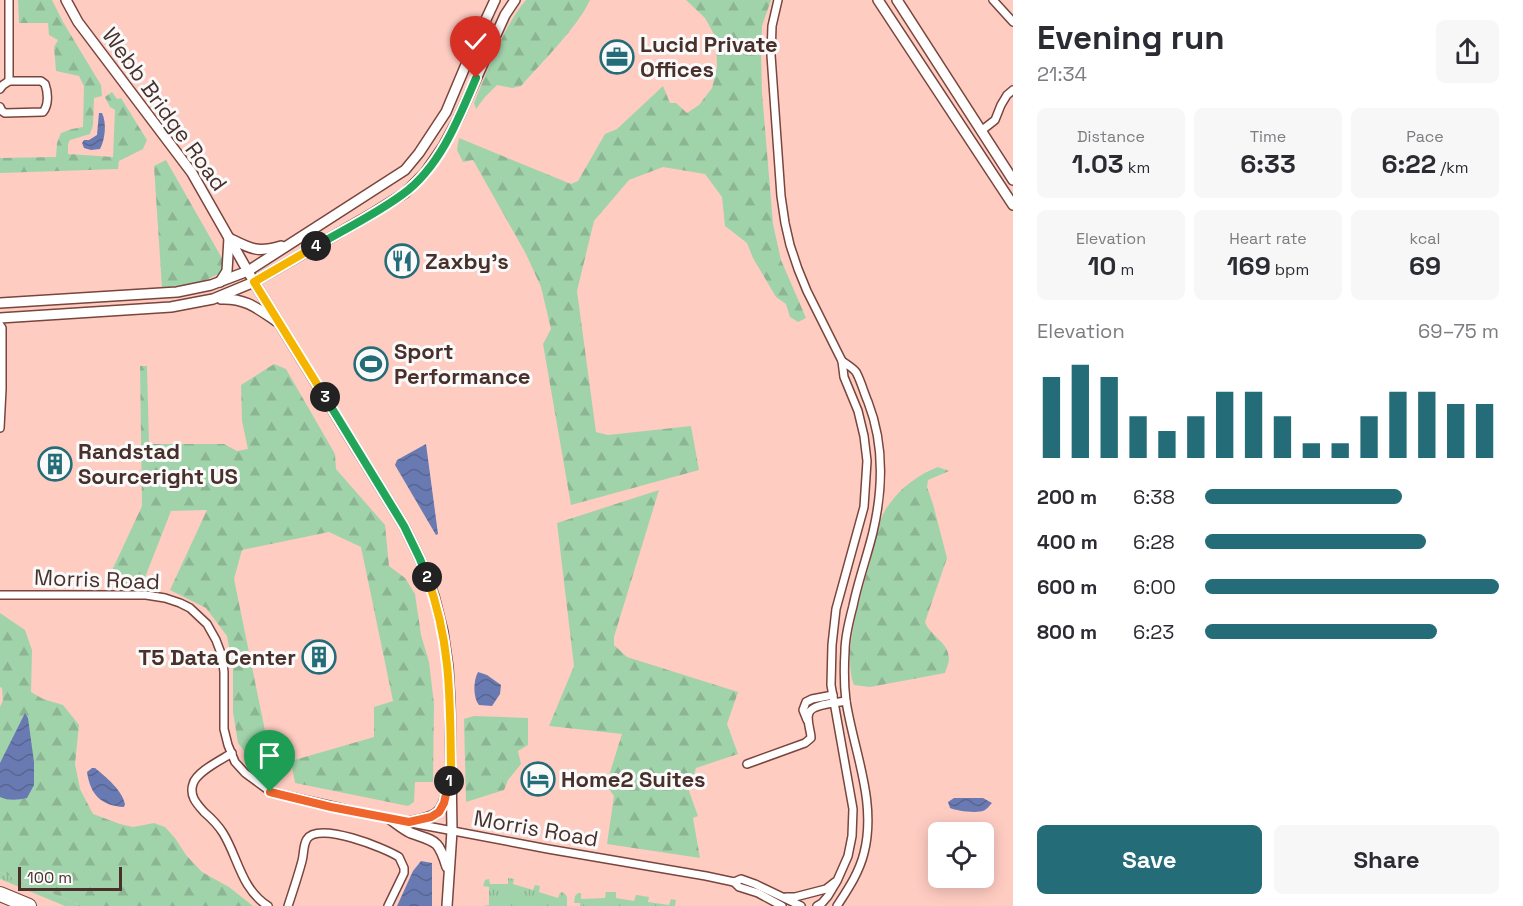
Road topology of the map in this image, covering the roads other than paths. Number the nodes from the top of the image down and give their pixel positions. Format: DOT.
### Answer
graph roads {
  1 [pos="9,0"];
  2 [pos="66,0"];
  3 [pos="495,0"];
  4 [pos="515,0"];
  5 [pos="778,0"];
  6 [pos="878,0"];
  7 [pos="897,0"];
  8 [pos="993,0"];
  9 [pos="1013,22"];
  10 [pos="9,81"];
  11 [pos="0,89"];
  12 [pos="1013,90"];
  13 [pos="0,107"];
  14 [pos="981,131"];
  15 [pos="1013,180"];
  16 [pos="1013,204"];
  17 [pos="229,238"];
  18 [pos="291,244"];
  19 [pos="248,271"];
  20 [pos="220,282"];
  21 [pos="254,282"];
  22 [pos="213,299"];
  23 [pos="0,303"];
  24 [pos="0,318"];
  25 [pos="280,323"];
  26 [pos="0,325"];
  27 [pos="842,361"];
  28 [pos="0,428"];
  29 [pos="0,595"];
  30 [pos="833,699"];
  31 [pos="846,701"];
  32 [pos="232,753"];
  33 [pos="747,764"];
  34 [pos="451,767"];
  35 [pos="390,819"];
  36 [pos="409,822"];
  37 [pos="452,831"];
  38 [pos="449,874"];
  39 [pos="837,881"];
  40 [pos="734,882"];
  41 [pos="846,893"];
  42 [pos="0,894"];
  43 [pos="782,897"];
  44 [pos="29,906"];
  45 [pos="268,906"];
  46 [pos="288,906"];
  47 [pos="388,906"];
  48 [pos="447,906"];
  49 [pos="782,906"];
  50 [pos="801,906"];
  51 [pos="817,906"];
  52 [pos="837,906"];
  53 [pos="844,906"];
  1 -- 10 [label="street"];
  2 -- 17 [label="street, Webb Bridge Road"];
  3 -- 18 [label="street"];
  4 -- 21 [label="street"];
  5 -- 27 [label="street"];
  6 -- 16 [label="street"];
  7 -- 14 [label="street"];
  8 -- 9 [label="street"];
  10 -- 11 [label="street"];
  10 -- 13 [label="street"];
  12 -- 14 [label="street"];
  14 -- 15 [label="street"];
  17 -- 18 [label="street"];
  17 -- 19 [label="street, Webb Bridge Road"];
  17 -- 20 [label="street"];
  18 -- 19 [label="street"];
  19 -- 20 [label="street"];
  19 -- 21 [label="street, Webb Bridge Road"];
  20 -- 23 [label="street"];
  21 -- 22 [label="street"];
  21 -- 25 [label="street, Webb Bridge Road"];
  22 -- 24 [label="street"];
  22 -- 25 [label="street"];
  25 -- 34 [label="street, Webb Bridge Road"];
  26 -- 28 [label="street"];
  27 -- 30 [label="street"];
  27 -- 31 [label="street"];
  29 -- 32 [label="street, Morris Road"];
  30 -- 31 [label="street"];
  30 -- 33 [label="street"];
  30 -- 39 [label="street"];
  31 -- 41 [label="street"];
  32 -- 35 [label="street, Morris Road"];
  32 -- 45 [label="street"];
  34 -- 36 [label="street"];
  34 -- 37 [label="street, Webb Bridge Road"];
  35 -- 36 [label="street, Morris Road"];
  35 -- 38 [label="street"];
  36 -- 37 [label="street, Morris Road"];
  37 -- 38 [label="street, Webb Bridge Road"];
  37 -- 40 [label="street, Morris Road"];
  38 -- 48 [label="street, Webb Bridge Road"];
  39 -- 43 [label="street"];
  39 -- 51 [label="street"];
  40 -- 43 [label="street, Morris Road"];
  40 -- 49 [label="street, Morris Road"];
  41 -- 52 [label="street"];
  41 -- 53 [label="street"];
  42 -- 44 [label="highway"];
  43 -- 50 [label="street, Morris Road"];
  46 -- 47 [label="street"];
}
